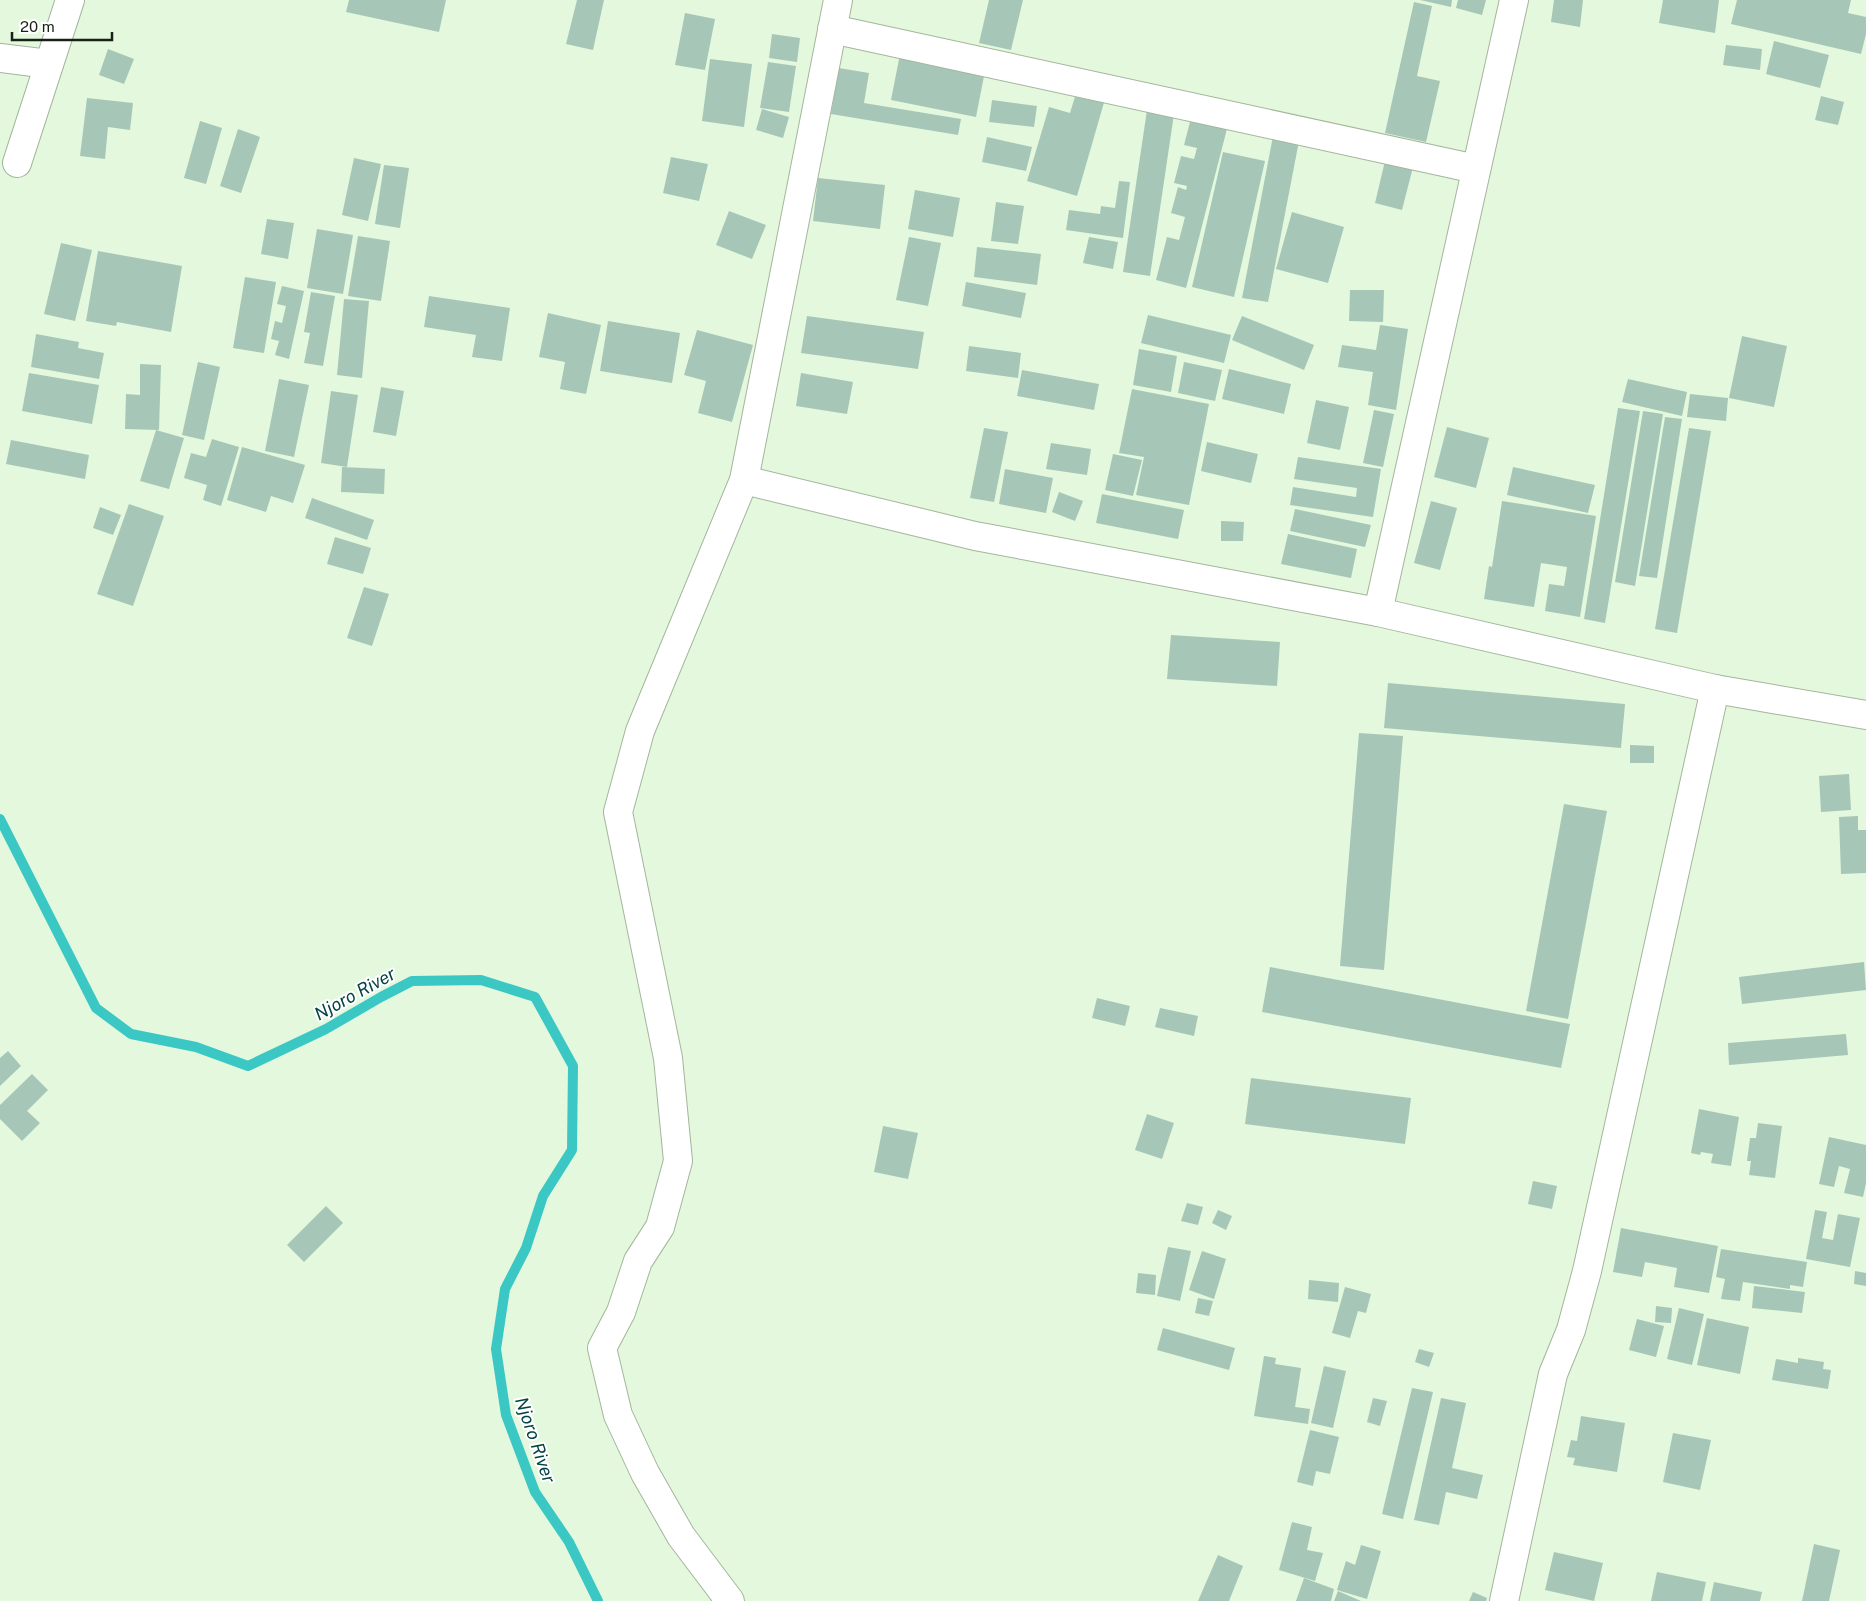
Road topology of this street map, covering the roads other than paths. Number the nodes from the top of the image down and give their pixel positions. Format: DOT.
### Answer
graph roads {
  1 [pos="70,0"];
  2 [pos="838,0"];
  3 [pos="1514,0"];
  4 [pos="832,29"];
  5 [pos="0,58"];
  6 [pos="49,64"];
  7 [pos="17,162"];
  8 [pos="1476,169"];
  9 [pos="744,480"];
  10 [pos="1378,612"];
  11 [pos="1715,689"];
  12 [pos="1866,715"];
  13 [pos="730,1601"];
  14 [pos="1504,1601"];
  1 -- 6 [label="street"];
  2 -- 4 [label="street"];
  3 -- 8 [label="street"];
  4 -- 8 [label="street"];
  4 -- 9 [label="street"];
  5 -- 6 [label="street"];
  6 -- 7 [label="street"];
  8 -- 10 [label="street"];
  9 -- 10 [label="street"];
  9 -- 13 [label="street"];
  10 -- 11 [label="street"];
  11 -- 12 [label="street"];
  11 -- 14 [label="street"];
}
